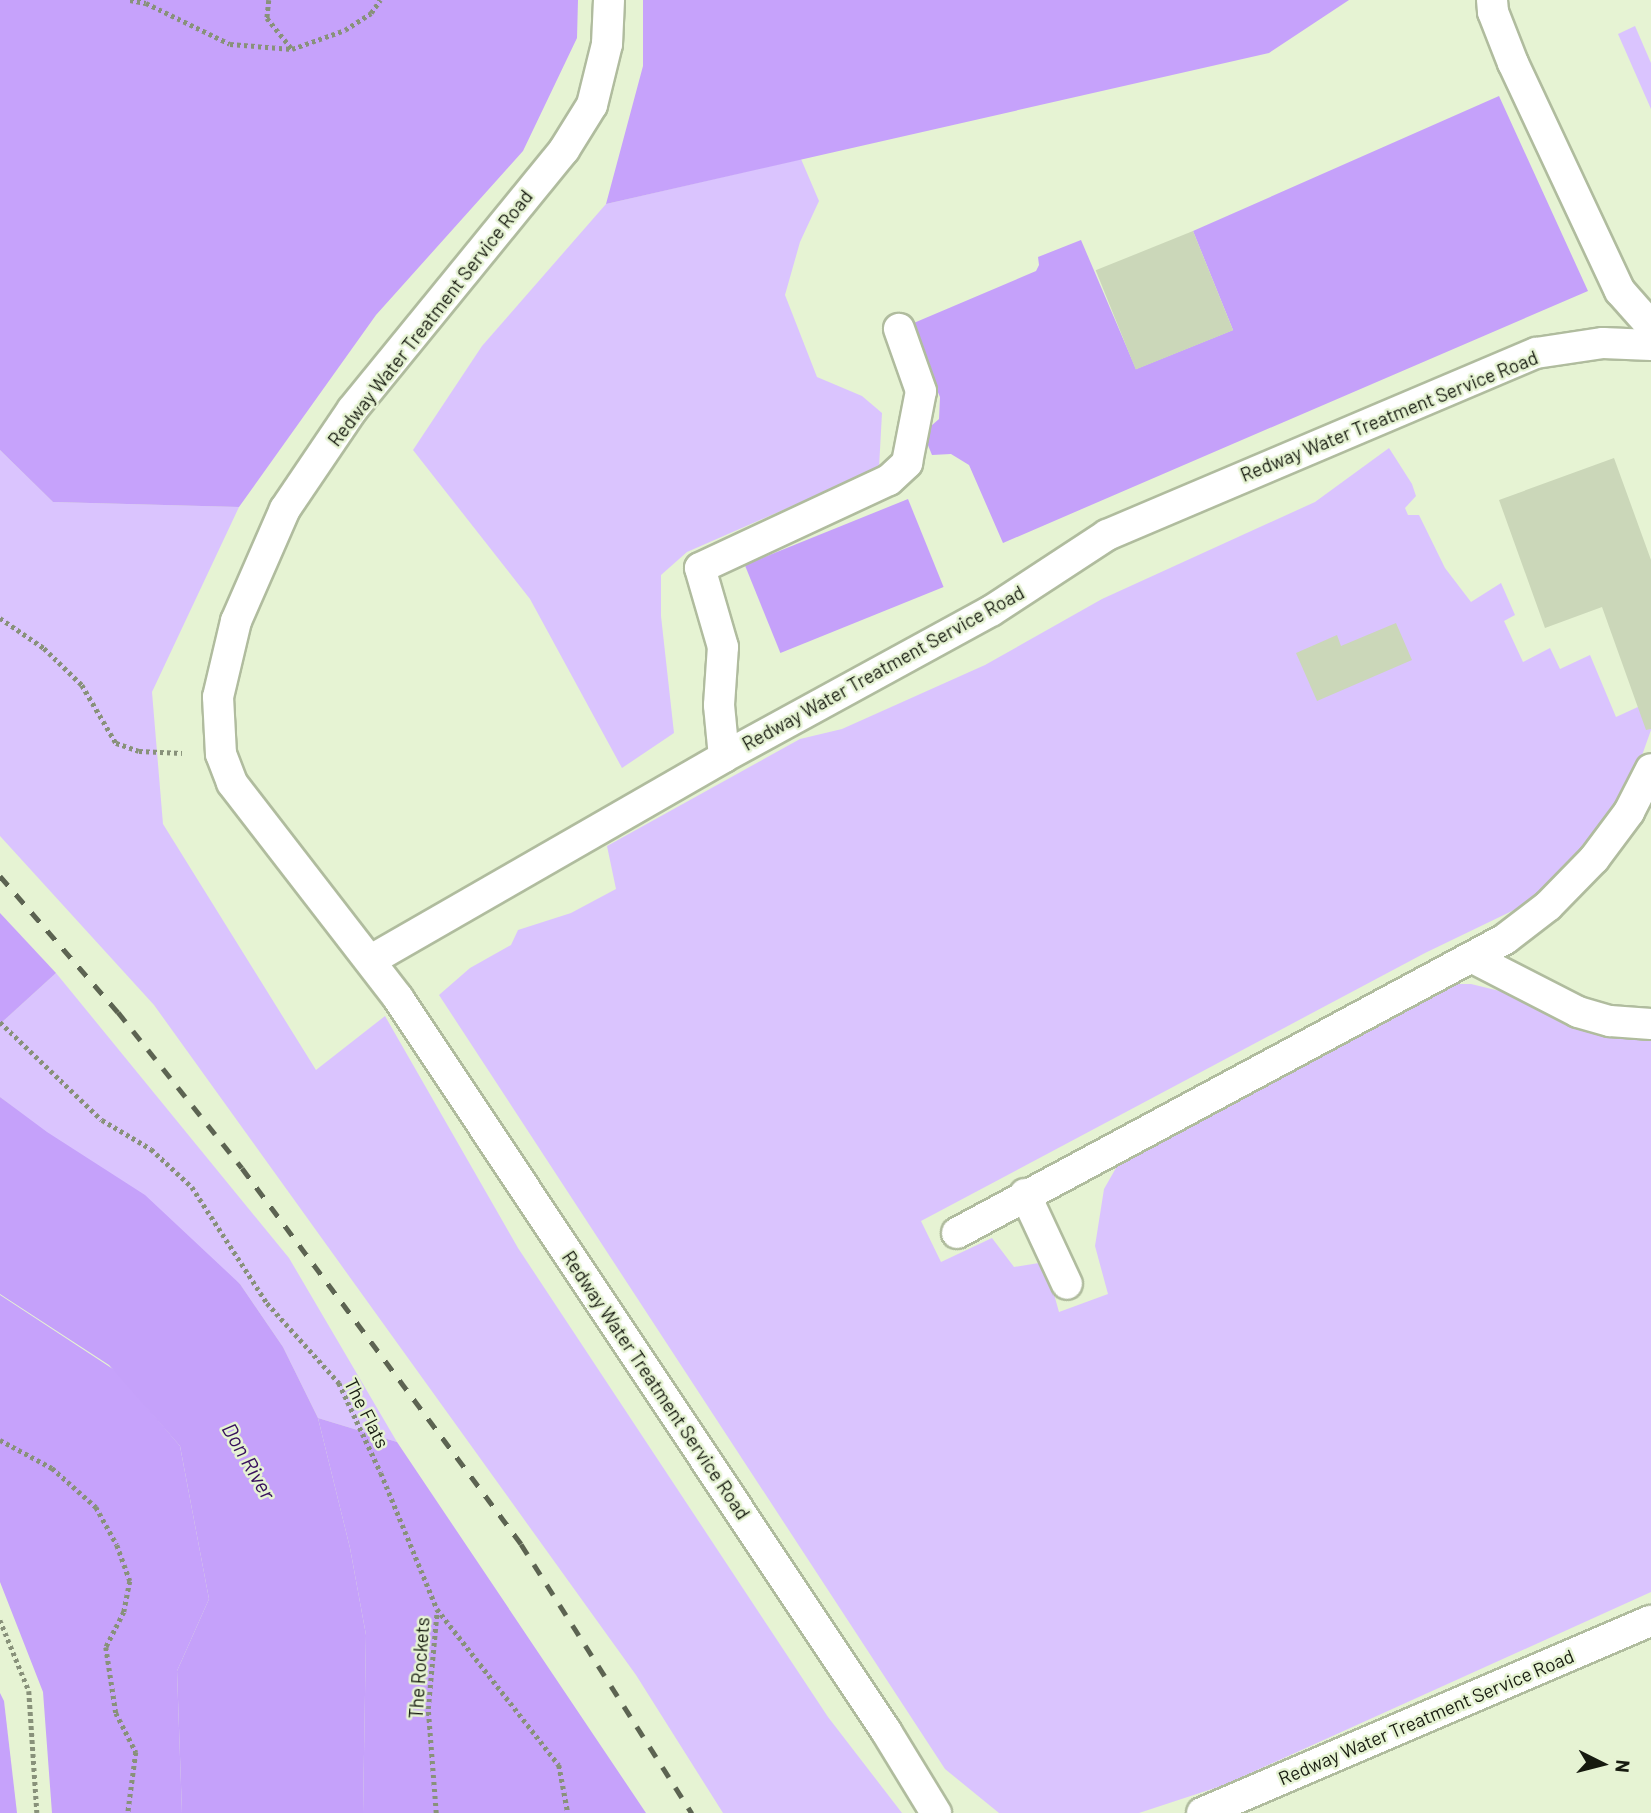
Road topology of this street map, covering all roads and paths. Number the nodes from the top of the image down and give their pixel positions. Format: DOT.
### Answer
graph roads {
  1 [pos="130,0"];
  2 [pos="269,0"];
  3 [pos="380,0"];
  4 [pos="609,0"];
  5 [pos="1492,0"];
  6 [pos="292,49"];
  7 [pos="1651,326"];
  8 [pos="899,329"];
  9 [pos="1651,345"];
  10 [pos="0,618"];
  11 [pos="220,754"];
  12 [pos="724,757"];
  13 [pos="1651,769"];
  14 [pos="1473,958"];
  15 [pos="371,960"];
  16 [pos="0,1023"];
  17 [pos="1651,1024"];
  18 [pos="1025,1194"];
  19 [pos="957,1233"];
  20 [pos="1067,1284"];
  21 [pos="0,1440"];
  22 [pos="437,1609"];
  23 [pos="0,1620"];
  24 [pos="1651,1621"];
  25 [pos="37,1813"];
  26 [pos="128,1813"];
  27 [pos="436,1813"];
  28 [pos="568,1813"];
  29 [pos="936,1813"];
  30 [pos="1202,1813"];
  1 -- 6 [label="path"];
  2 -- 6 [label="path"];
  3 -- 6 [label="path"];
  4 -- 11 [label="lane, Redway Water Treatment Service Road"];
  5 -- 7 [label="lane"];
  8 -- 12 [label="lane"];
  9 -- 12 [label="lane, Redway Water Treatment Service Road"];
  10 -- 11 [label="path"];
  11 -- 15 [label="lane, Redway Water Treatment Service Road"];
  12 -- 15 [label="lane, Redway Water Treatment Service Road"];
  13 -- 14 [label="lane"];
  14 -- 17 [label="lane"];
  14 -- 18 [label="lane"];
  15 -- 29 [label="lane, Redway Water Treatment Service Road"];
  16 -- 22 [label="path, The Flats"];
  18 -- 19 [label="lane"];
  18 -- 20 [label="lane"];
  21 -- 26 [label="path"];
  22 -- 27 [label="path, The Rockets"];
  22 -- 28 [label="path, The Flats"];
  23 -- 25 [label="path"];
  24 -- 30 [label="lane, Redway Water Treatment Service Road"];
}
